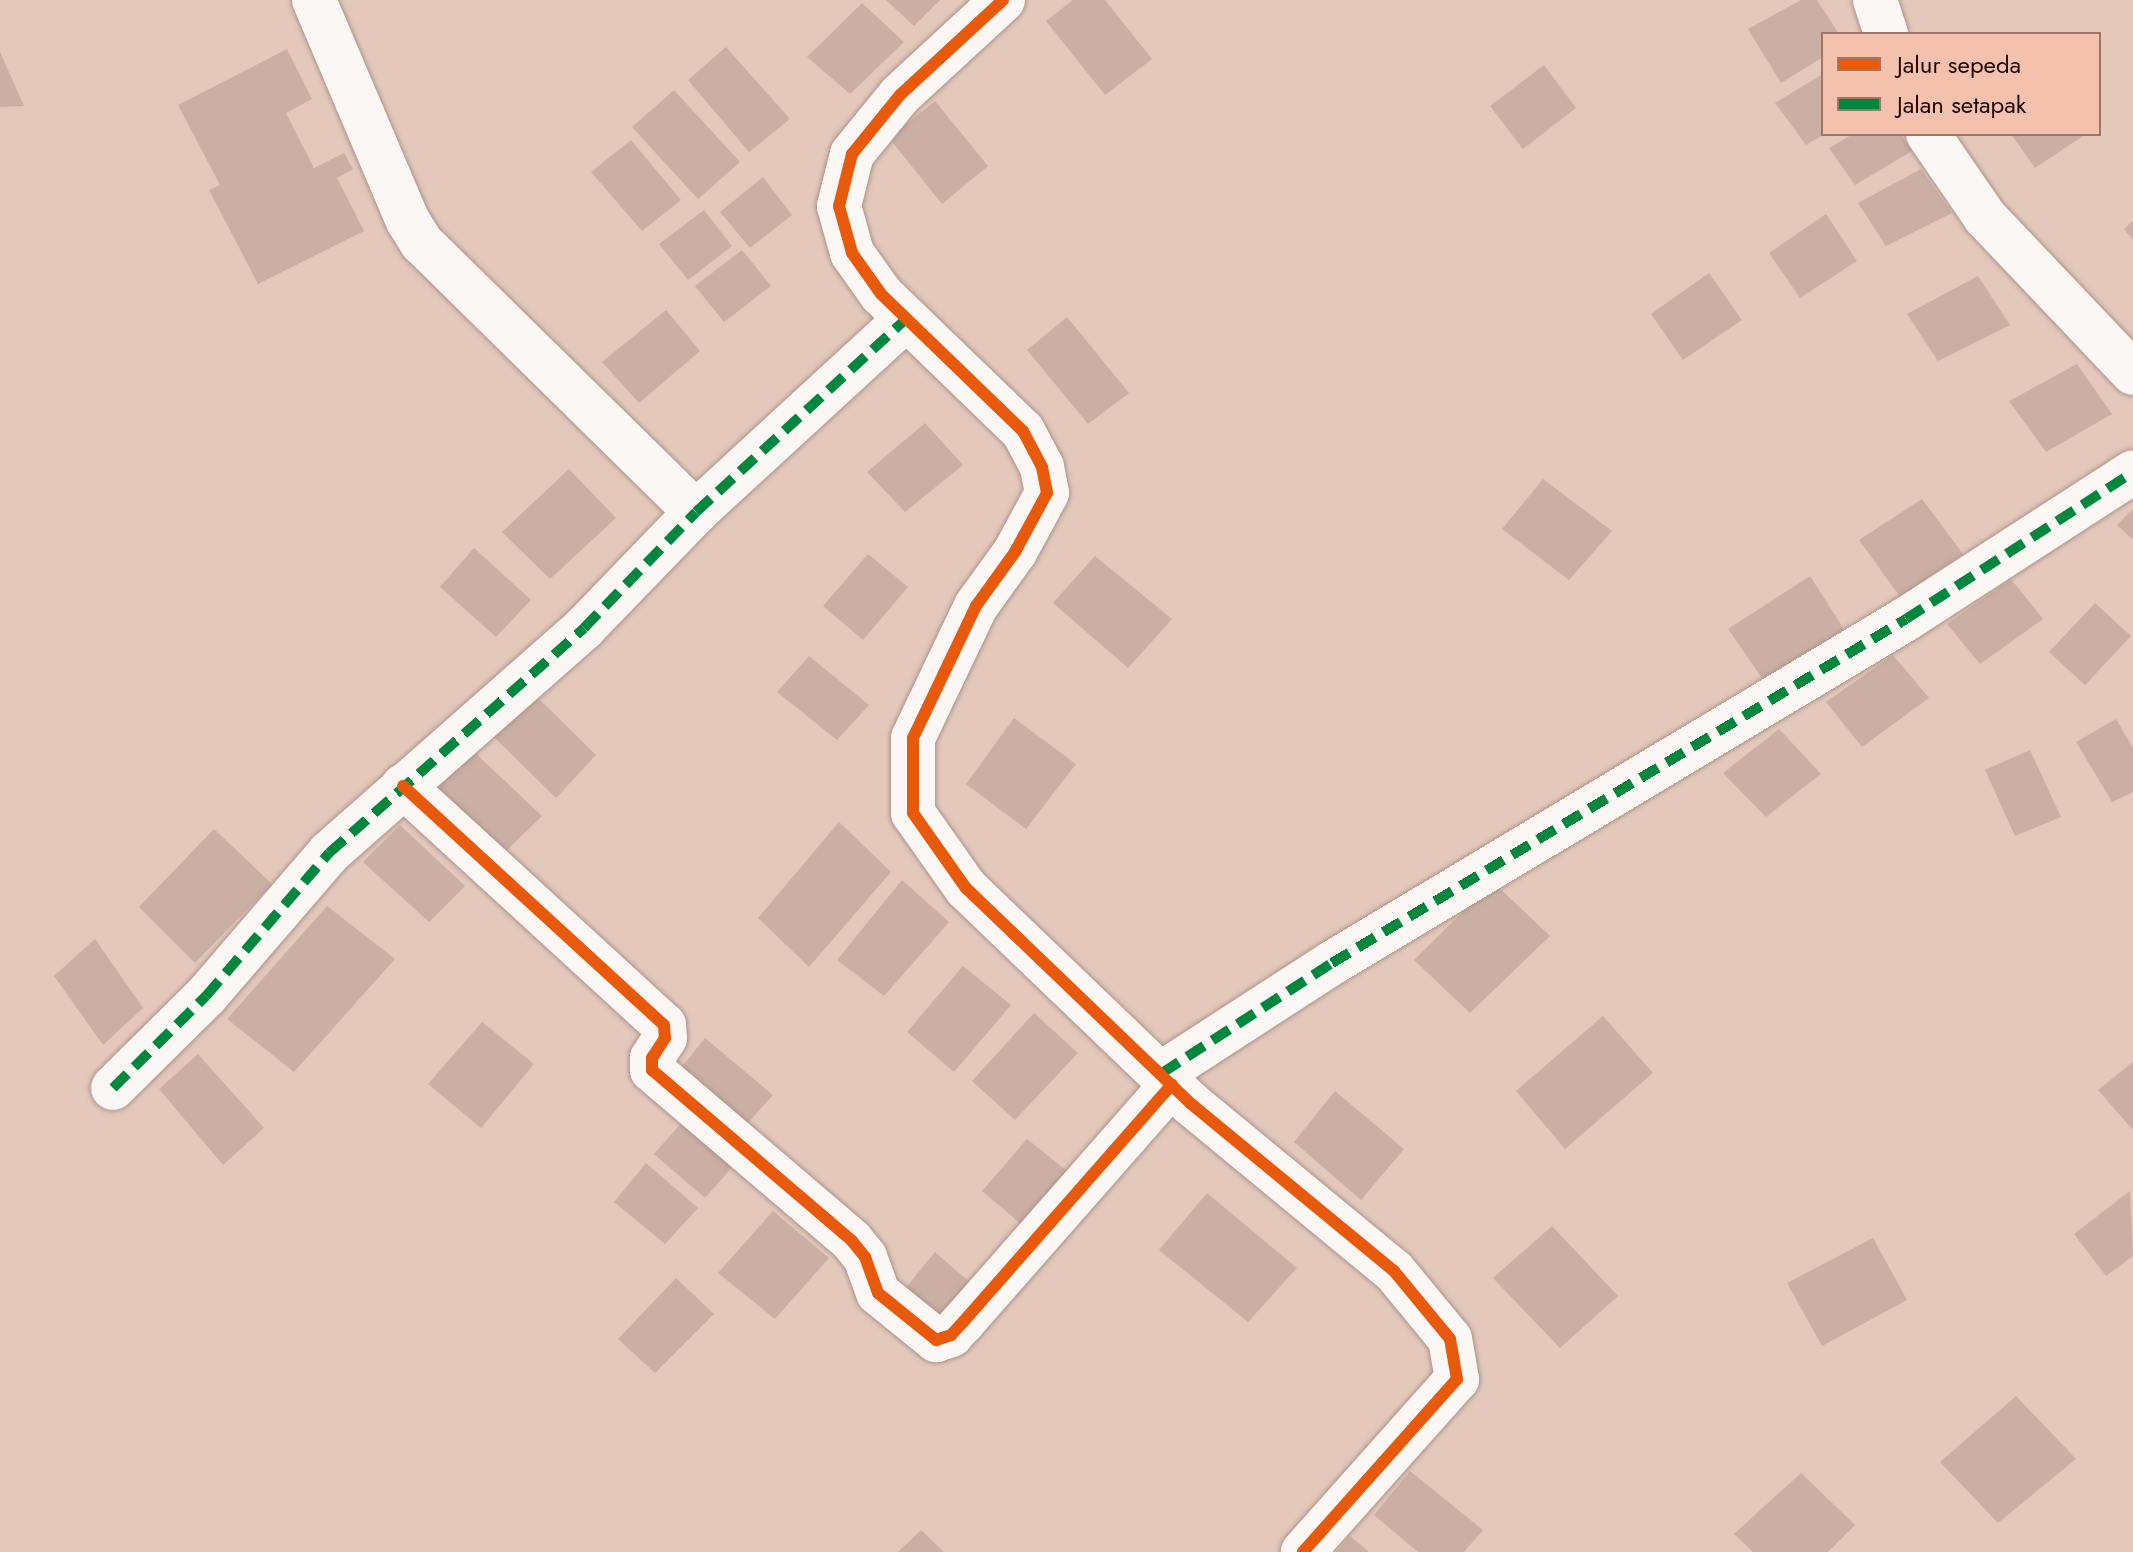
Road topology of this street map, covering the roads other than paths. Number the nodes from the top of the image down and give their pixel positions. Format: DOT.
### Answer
graph roads {
  1 [pos="314,0"];
  2 [pos="1003,0"];
  3 [pos="1875,0"];
  4 [pos="1885,32"];
  5 [pos="1929,136"];
  6 [pos="906,319"];
  7 [pos="2133,373"];
  8 [pos="2133,472"];
  9 [pos="696,512"];
  10 [pos="403,786"];
  11 [pos="1167,1078"];
  12 [pos="113,1088"];
  13 [pos="1303,1552"];
  1 -- 9 [label="street"];
  2 -- 6 [label="street"];
  3 -- 4 [label="street"];
  5 -- 7 [label="street"];
  6 -- 9 [label="street"];
  6 -- 11 [label="street"];
  8 -- 11 [label="street"];
  9 -- 10 [label="street"];
  10 -- 11 [label="street"];
  10 -- 12 [label="street"];
  11 -- 13 [label="street"];
}
